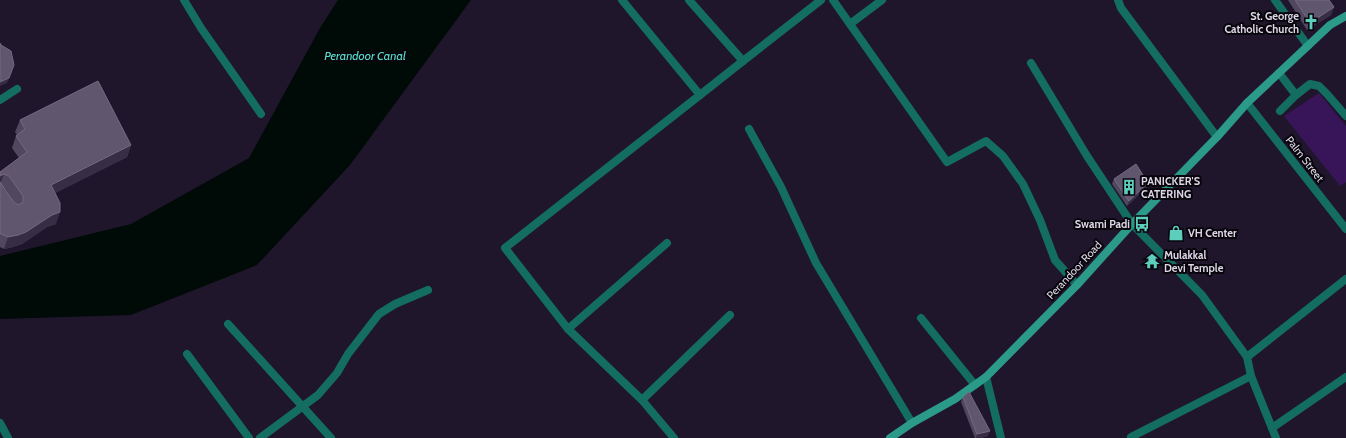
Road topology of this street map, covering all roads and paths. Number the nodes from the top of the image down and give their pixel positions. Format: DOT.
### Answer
graph roads {
  1 [pos="184,0"];
  2 [pos="622,0"];
  3 [pos="689,0"];
  4 [pos="821,0"];
  5 [pos="832,0"];
  6 [pos="882,0"];
  7 [pos="1118,0"];
  8 [pos="1275,0"];
  9 [pos="1346,16"];
  10 [pos="850,24"];
  11 [pos="1308,46"];
  12 [pos="743,61"];
  13 [pos="1031,63"];
  14 [pos="1279,73"];
  15 [pos="17,89"];
  16 [pos="700,95"];
  17 [pos="1296,95"];
  18 [pos="0,100"];
  19 [pos="1247,102"];
  20 [pos="1280,111"];
  21 [pos="261,114"];
  22 [pos="1346,116"];
  23 [pos="749,129"];
  24 [pos="1217,137"];
  25 [pos="1132,224"];
  26 [pos="1346,229"];
  27 [pos="667,243"];
  28 [pos="1346,279"];
  29 [pos="1077,285"];
  30 [pos="428,290"];
  31 [pos="730,315"];
  32 [pos="921,318"];
  33 [pos="228,324"];
  34 [pos="568,329"];
  35 [pos="187,354"];
  36 [pos="1247,357"];
  37 [pos="1251,376"];
  38 [pos="986,377"];
  39 [pos="1346,377"];
  40 [pos="975,385"];
  41 [pos="642,400"];
  42 [pos="303,407"];
  43 [pos="0,423"];
  44 [pos="912,423"];
  45 [pos="1272,428"];
  46 [pos="1131,437"];
  47 [pos="8,438"];
  48 [pos="249,438"];
  49 [pos="260,438"];
  50 [pos="331,438"];
  51 [pos="674,438"];
  52 [pos="890,438"];
  53 [pos="1001,438"];
  54 [pos="1275,438"];
  1 -- 21 [label="street"];
  2 -- 16 [label="street"];
  3 -- 12 [label="street"];
  4 -- 12 [label="street"];
  5 -- 10 [label="street"];
  6 -- 10 [label="street"];
  7 -- 24 [label="street"];
  8 -- 11 [label="street"];
  9 -- 11 [label="main road, Perandoor Road"];
  10 -- 29 [label="street"];
  11 -- 14 [label="main road, Perandoor Road"];
  12 -- 16 [label="street"];
  13 -- 25 [label="street"];
  14 -- 17 [label="street"];
  14 -- 19 [label="main road, Perandoor Road"];
  15 -- 18 [label="street"];
  16 -- 34 [label="street"];
  17 -- 20 [label="street"];
  17 -- 22 [label="street"];
  19 -- 24 [label="main road, Perandoor Road"];
  19 -- 26 [label="street, Palm Street"];
  23 -- 44 [label="street"];
  24 -- 25 [label="main road, Perandoor Road"];
  25 -- 29 [label="main road, Perandoor Road"];
  25 -- 36 [label="street"];
  27 -- 34 [label="street"];
  28 -- 36 [label="street"];
  29 -- 38 [label="main road, Perandoor Road"];
  30 -- 42 [label="street"];
  31 -- 41 [label="street"];
  32 -- 40 [label="street"];
  33 -- 42 [label="street"];
  34 -- 41 [label="street"];
  35 -- 48 [label="street"];
  36 -- 37 [label="street"];
  37 -- 45 [label="street"];
  37 -- 46 [label="street"];
  38 -- 40 [label="main road, Perandoor Road"];
  38 -- 53 [label="street"];
  39 -- 45 [label="street"];
  40 -- 44 [label="main road, Perandoor Road"];
  41 -- 51 [label="street"];
  42 -- 49 [label="street"];
  42 -- 50 [label="street"];
  43 -- 47 [label="street"];
  44 -- 52 [label="main road, Perandoor Road"];
  45 -- 54 [label="street"];
}
